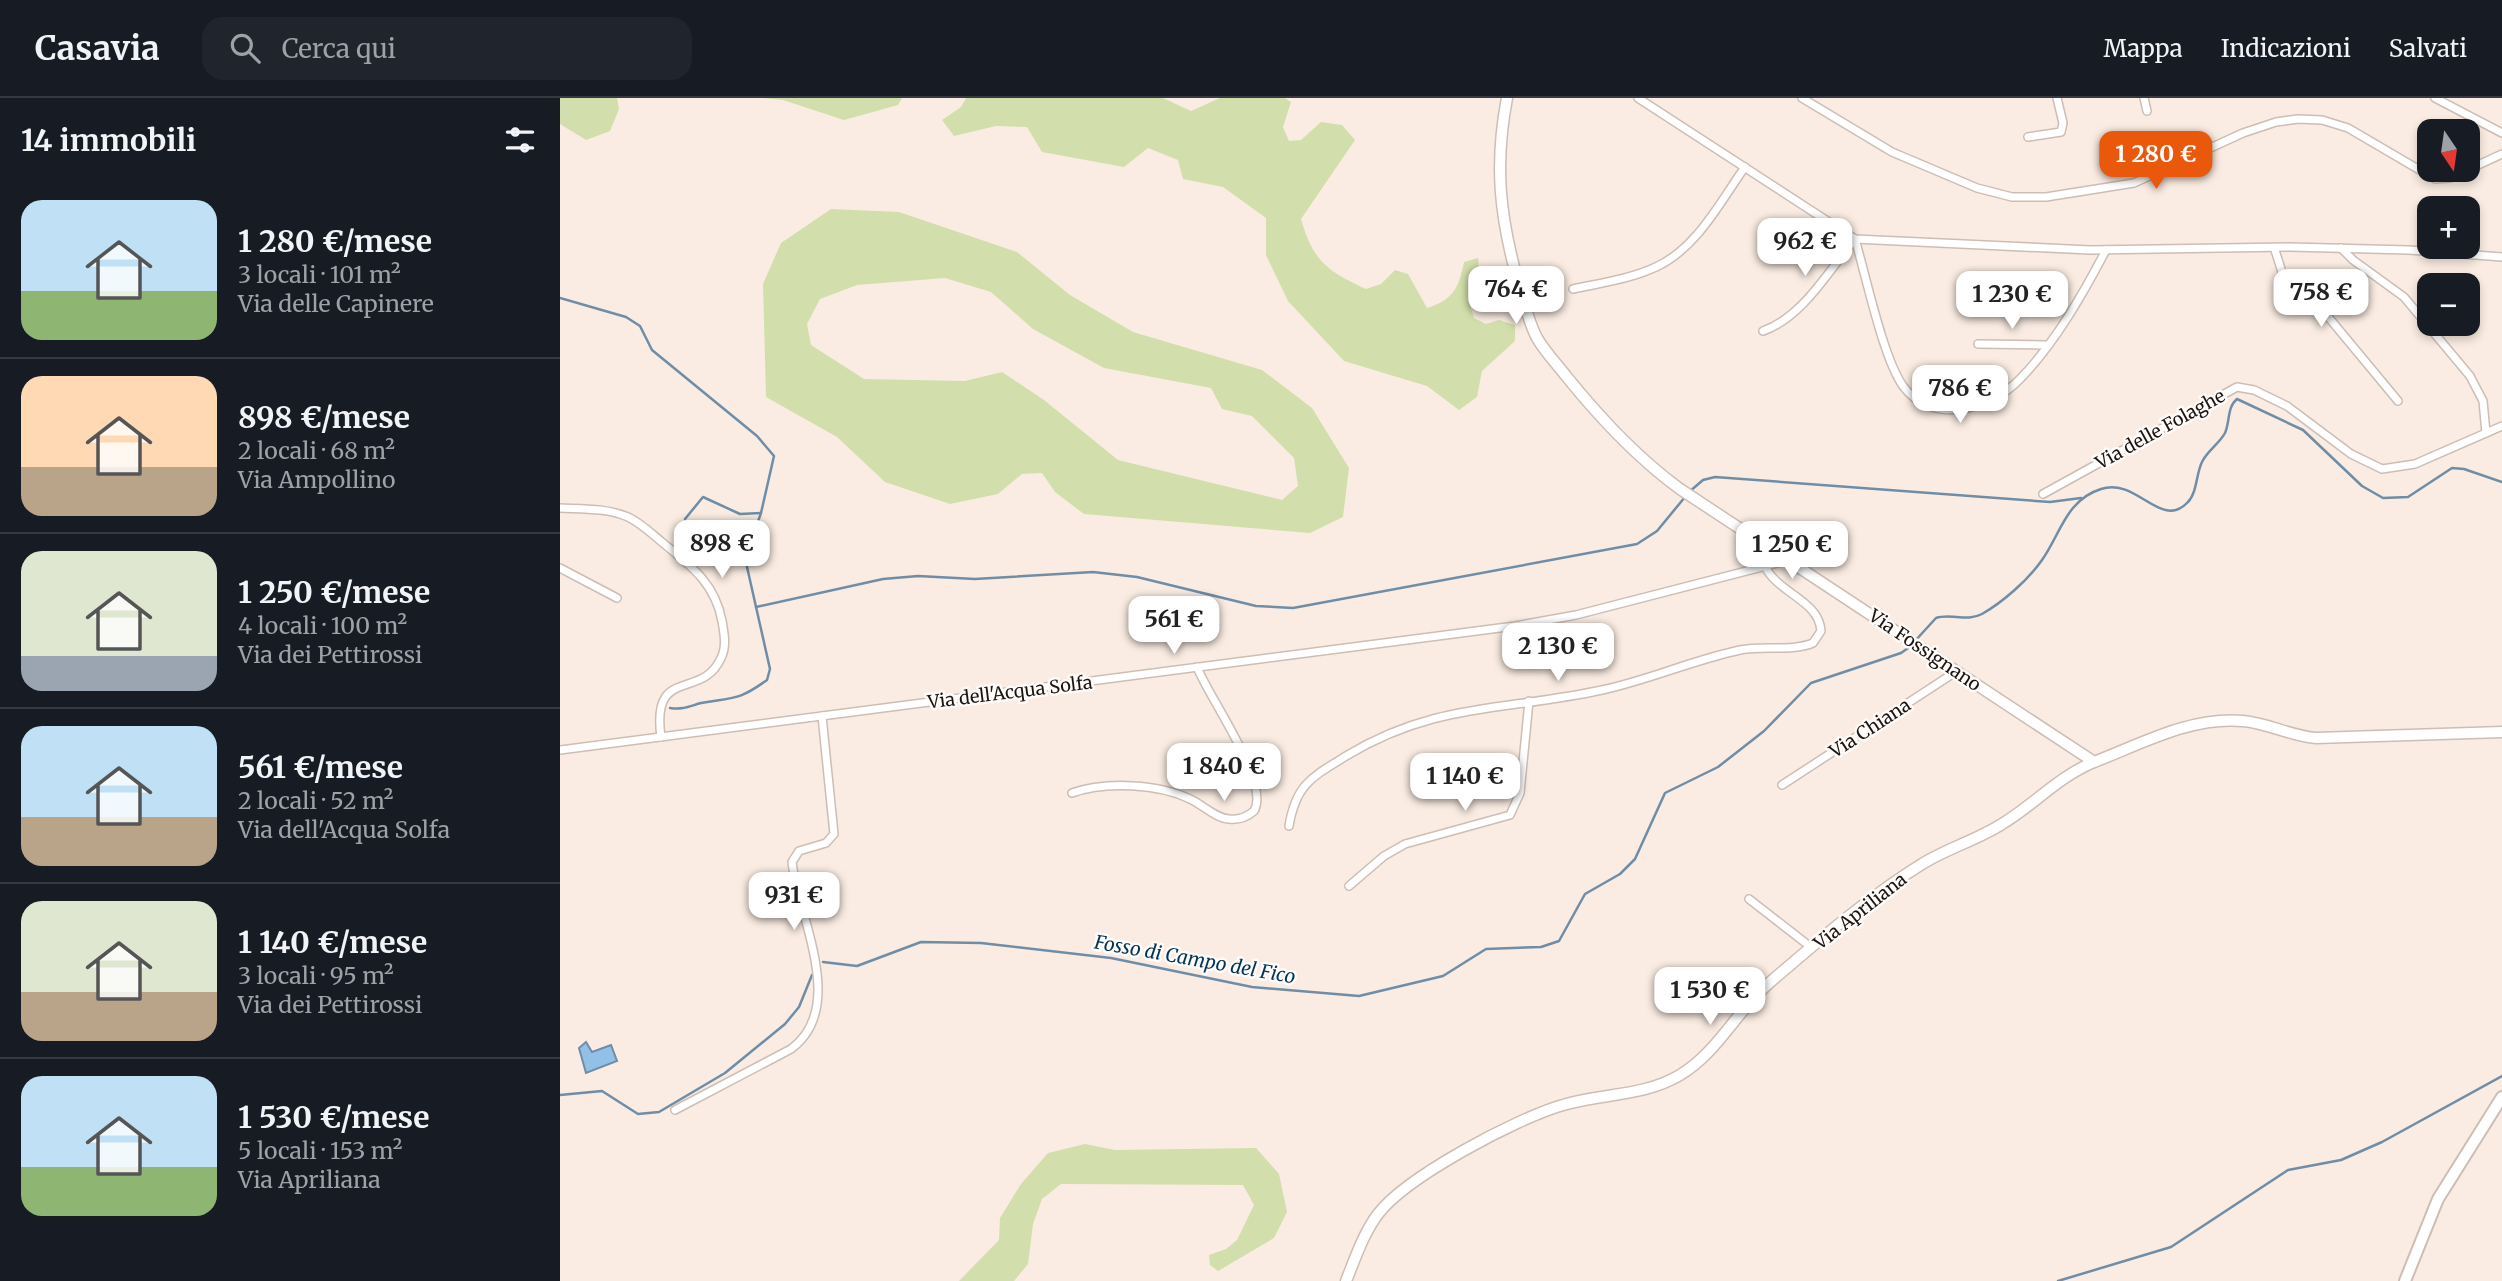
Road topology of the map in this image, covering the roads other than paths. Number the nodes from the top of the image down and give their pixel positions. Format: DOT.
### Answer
graph roads {
  1 [pos="1507,98"];
  2 [pos="1638,98"];
  3 [pos="1802,98"];
  4 [pos="2057,98"];
  5 [pos="2144,98"];
  6 [pos="2435,98"];
  7 [pos="2147,111"];
  8 [pos="2502,133"];
  9 [pos="2028,137"];
  10 [pos="2502,154"];
  11 [pos="1745,167"];
  12 [pos="1855,239"];
  13 [pos="2274,247"];
  14 [pos="2342,248"];
  15 [pos="2106,250"];
  16 [pos="2502,257"];
  17 [pos="1573,289"];
  18 [pos="1763,331"];
  19 [pos="1978,344"];
  20 [pos="2045,345"];
  21 [pos="2398,401"];
  22 [pos="2502,426"];
  23 [pos="2486,433"];
  24 [pos="2043,494"];
  25 [pos="560,508"];
  26 [pos="1789,560"];
  27 [pos="1765,566"];
  28 [pos="560,568"];
  29 [pos="617,598"];
  30 [pos="1197,667"];
  31 [pos="1957,671"];
  32 [pos="1529,701"];
  33 [pos="822,716"];
  34 [pos="2502,732"];
  35 [pos="661,737"];
  36 [pos="560,750"];
  37 [pos="2094,762"];
  38 [pos="1782,785"];
  39 [pos="1072,793"];
  40 [pos="1289,826"];
  41 [pos="1349,886"];
  42 [pos="1749,899"];
  43 [pos="1812,948"];
  44 [pos="2502,1097"];
  45 [pos="675,1110"];
  46 [pos="1346,1281"];
  47 [pos="2405,1281"];
  1 -- 26 [label="street, Via Fossignano"];
  2 -- 11 [label="street"];
  3 -- 10 [label="street"];
  4 -- 9 [label="street"];
  5 -- 7 [label="street"];
  6 -- 8 [label="street"];
  11 -- 12 [label="street"];
  11 -- 17 [label="street"];
  12 -- 15 [label="street"];
  12 -- 18 [label="street"];
  12 -- 20 [label="street"];
  13 -- 14 [label="street"];
  13 -- 15 [label="street"];
  13 -- 21 [label="street"];
  14 -- 16 [label="street"];
  14 -- 23 [label="street"];
  15 -- 20 [label="street"];
  19 -- 20 [label="street"];
  22 -- 23 [label="street, Via delle Folaghe"];
  23 -- 24 [label="street, Via delle Folaghe"];
  25 -- 35 [label="street"];
  26 -- 27 [label="street, Via dell'Acqua Solfa"];
  26 -- 31 [label="street, Via Fossignano"];
  27 -- 30 [label="street, Via dell'Acqua Solfa"];
  27 -- 32 [label="street"];
  28 -- 29 [label="street"];
  30 -- 33 [label="street, Via dell'Acqua Solfa"];
  30 -- 39 [label="street"];
  31 -- 37 [label="street, Via Fossignano"];
  31 -- 38 [label="street, Via Chiana"];
  32 -- 40 [label="street"];
  32 -- 41 [label="street"];
  33 -- 35 [label="street, Via dell'Acqua Solfa"];
  33 -- 45 [label="street"];
  34 -- 37 [label="street"];
  35 -- 36 [label="street, Via dell'Acqua Solfa"];
  37 -- 43 [label="street, Via Apriliana"];
  42 -- 43 [label="street"];
  43 -- 46 [label="street, Via Apriliana"];
  44 -- 47 [label="main road"];
}
